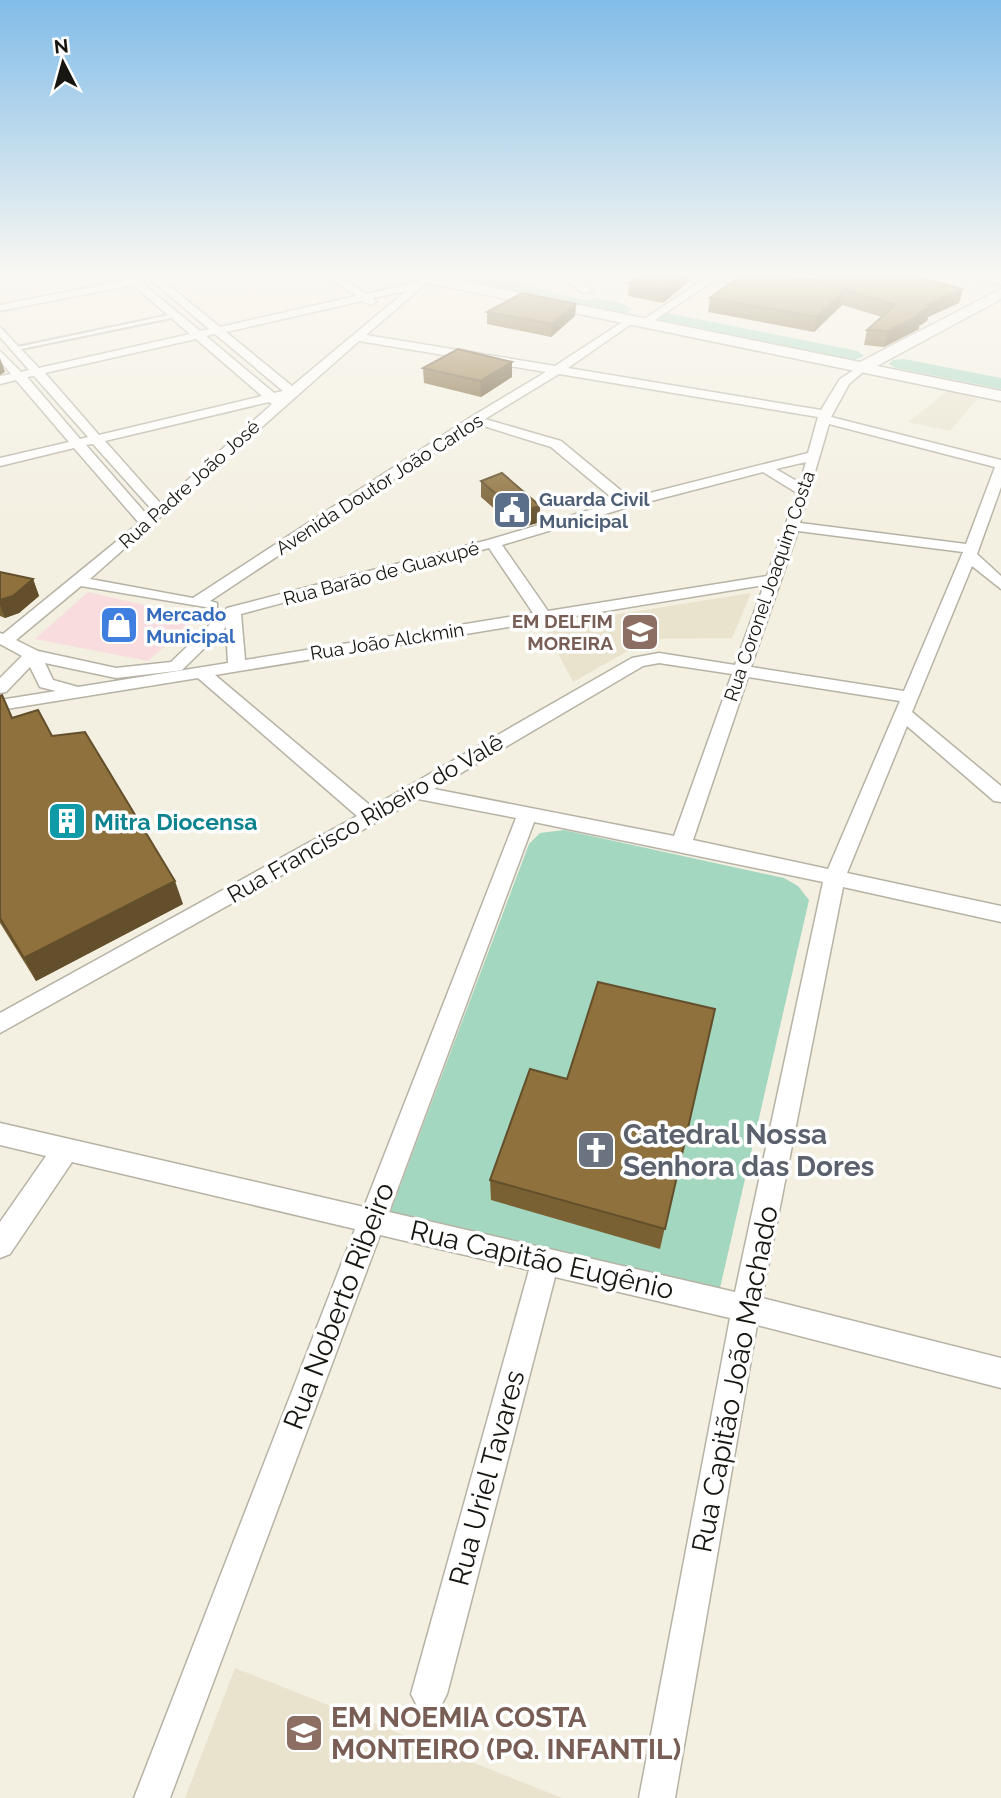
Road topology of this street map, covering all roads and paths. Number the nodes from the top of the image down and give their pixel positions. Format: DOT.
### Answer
graph roads {
  1 [pos="4,359"];
  2 [pos="26,359"];
  3 [pos="96,359"];
  4 [pos="224,359"];
  5 [pos="250,359"];
  6 [pos="330,359"];
  7 [pos="481,359"];
  8 [pos="577,359"];
  9 [pos="823,359"];
  10 [pos="876,359"];
  11 [pos="863,367"];
  12 [pos="38,372"];
  13 [pos="556,372"];
  14 [pos="18,376"];
  15 [pos="0,380"];
  16 [pos="292,392"];
  17 [pos="1001,396"];
  18 [pos="275,401"];
  19 [pos="825,417"];
  20 [pos="475,420"];
  21 [pos="101,443"];
  22 [pos="80,448"];
  23 [pos="812,456"];
  24 [pos="0,462"];
  25 [pos="1001,466"];
  26 [pos="765,468"];
  27 [pos="0,472"];
  28 [pos="804,492"];
  29 [pos="627,503"];
  30 [pos="160,511"];
  31 [pos="148,524"];
  32 [pos="792,526"];
  33 [pos="493,544"];
  34 [pos="970,552"];
  35 [pos="774,579"];
  36 [pos="76,581"];
  37 [pos="1001,584"];
  38 [pos="198,602"];
  39 [pos="233,611"];
  40 [pos="543,616"];
  41 [pos="3,638"];
  42 [pos="33,654"];
  43 [pos="237,665"];
  44 [pos="740,669"];
  45 [pos="202,673"];
  46 [pos="0,688"];
  47 [pos="93,690"];
  48 [pos="0,705"];
  49 [pos="906,705"];
  50 [pos="415,792"];
  51 [pos="1001,796"];
  52 [pos="527,814"];
  53 [pos="370,816"];
  54 [pos="681,844"];
  55 [pos="834,879"];
  56 [pos="1001,914"];
  57 [pos="0,1024"];
  58 [pos="0,1134"];
  59 [pos="66,1149"];
  60 [pos="371,1219"];
  61 [pos="0,1245"];
  62 [pos="545,1262"];
  63 [pos="746,1308"];
  64 [pos="1001,1373"];
  65 [pos="429,1694"];
  66 [pos="152,1798"];
  67 [pos="657,1798"];
  1 -- 14 [label="street"];
  2 -- 12 [label="street"];
  3 -- 12 [label="street"];
  4 -- 18 [label="street"];
  5 -- 16 [label="street"];
  6 -- 16 [label="street"];
  7 -- 13 [label="street"];
  8 -- 13 [label="street, Avenida Doutor João Carlos"];
  9 -- 11 [label="main road"];
  10 -- 11 [label="main road, Rua Coronel Joaquim Costa"];
  11 -- 17 [label="main road"];
  11 -- 19 [label="street, Rua Coronel Joaquim Costa"];
  12 -- 14 [label="street"];
  12 -- 21 [label="street"];
  13 -- 19 [label="street"];
  13 -- 20 [label="street, Avenida Doutor João Carlos"];
  14 -- 15 [label="street"];
  14 -- 22 [label="street"];
  16 -- 18 [label="street"];
  18 -- 21 [label="street"];
  18 -- 30 [label="street, Rua Padre João José"];
  19 -- 23 [label="street, Rua Coronel Joaquim Costa"];
  19 -- 25 [label="street"];
  20 -- 29 [label="street"];
  20 -- 38 [label="street, Avenida Doutor João Carlos"];
  21 -- 22 [label="street"];
  21 -- 30 [label="street"];
  22 -- 24 [label="street"];
  22 -- 27 [label="street"];
  22 -- 31 [label="street"];
  23 -- 26 [label="street, Rua Barão de Guaxupé"];
  23 -- 28 [label="street, Rua Coronel Joaquim Costa"];
  25 -- 34 [label="street, Rua Capitão João Machado"];
  26 -- 28 [label="street"];
  26 -- 29 [label="street, Rua Barão de Guaxupé"];
  28 -- 32 [label="street, Rua Coronel Joaquim Costa"];
  29 -- 33 [label="street, Rua Barão de Guaxupé"];
  30 -- 31 [label="street, Rua Padre João José"];
  31 -- 36 [label="street, Rua Padre João José"];
  32 -- 34 [label="street"];
  32 -- 35 [label="street, Rua Coronel Joaquim Costa"];
  33 -- 39 [label="street, Rua Barão de Guaxupé"];
  33 -- 40 [label="street"];
  34 -- 37 [label="street"];
  34 -- 49 [label="street, Rua Capitão João Machado"];
  35 -- 40 [label="street, Rua João Alckmin"];
  35 -- 44 [label="street, Rua Coronel Joaquim Costa"];
  36 -- 38 [label="street"];
  36 -- 41 [label="street, Rua Padre João José"];
  38 -- 39 [label="street"];
  39 -- 42 [label="street"];
  39 -- 43 [label="street"];
  40 -- 43 [label="street, Rua João Alckmin"];
  41 -- 42 [label="street"];
  42 -- 46 [label="street"];
  42 -- 47 [label="street"];
  43 -- 45 [label="street, Rua João Alckmin"];
  44 -- 49 [label="street, Rua Francisco Ribeiro do Valê"];
  44 -- 50 [label="street, Rua Francisco Ribeiro do Valê"];
  44 -- 54 [label="street, Rua Coronel Joaquim Costa"];
  45 -- 47 [label="street, Rua João Alckmin"];
  45 -- 53 [label="street"];
  47 -- 48 [label="street, Rua João Alckmin"];
  49 -- 51 [label="street"];
  49 -- 55 [label="street, Rua Capitão João Machado"];
  50 -- 52 [label="street"];
  50 -- 53 [label="street, Rua Francisco Ribeiro do Valê"];
  52 -- 54 [label="street"];
  52 -- 60 [label="street, Rua Noberto Ribeiro"];
  53 -- 57 [label="street, Rua Francisco Ribeiro do Valê"];
  54 -- 55 [label="street"];
  55 -- 56 [label="street"];
  55 -- 63 [label="street, Rua Capitão João Machado"];
  58 -- 59 [label="street, Rua Capitão Eugênio"];
  59 -- 60 [label="street, Rua Capitão Eugênio"];
  59 -- 61 [label="street"];
  60 -- 62 [label="street, Rua Capitão Eugênio"];
  60 -- 66 [label="street, Rua Noberto Ribeiro"];
  62 -- 63 [label="street, Rua Capitão Eugênio"];
  62 -- 65 [label="street, Rua Uriel Tavares"];
  63 -- 64 [label="street, Rua Capitão Eugênio"];
  63 -- 67 [label="street, Rua Capitão João Machado"];
}
